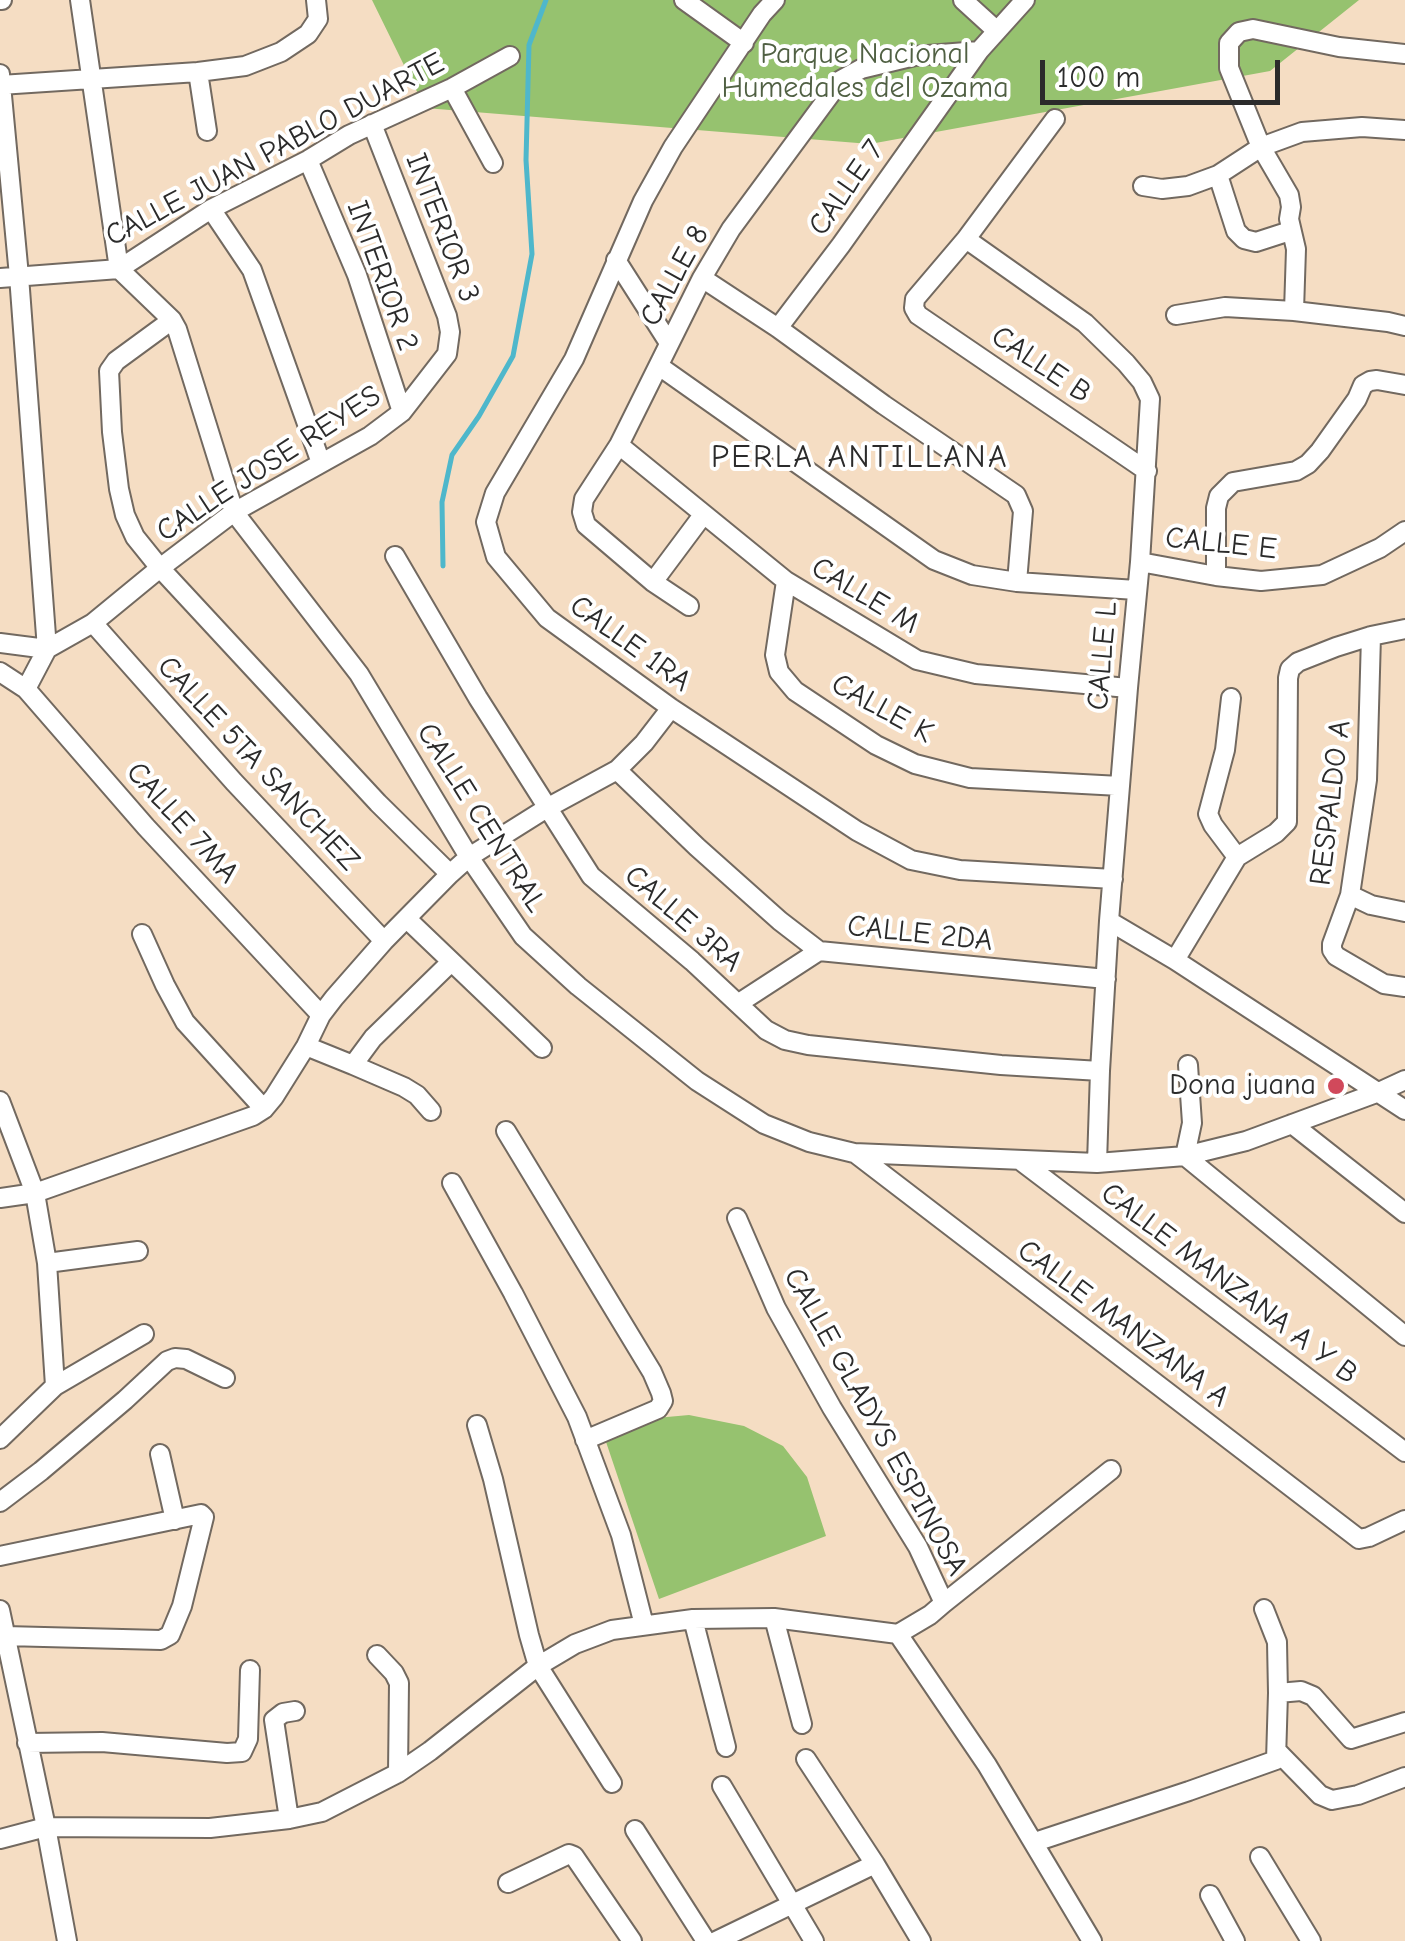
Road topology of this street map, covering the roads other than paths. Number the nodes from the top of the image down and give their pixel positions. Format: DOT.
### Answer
graph roads {
  1 [pos="80,0"];
  2 [pos="684,0"];
  3 [pos="775,0"];
  4 [pos="963,0"];
  5 [pos="1026,0"];
  6 [pos="317,9"];
  7 [pos="997,31"];
  8 [pos="744,43"];
  9 [pos="979,51"];
  10 [pos="1405,54"];
  11 [pos="510,56"];
  12 [pos="198,72"];
  13 [pos="0,74"];
  14 [pos="90,79"];
  15 [pos="0,85"];
  16 [pos="452,88"];
  17 [pos="1055,118"];
  18 [pos="372,124"];
  19 [pos="207,130"];
  20 [pos="1405,130"];
  21 [pos="1261,147"];
  22 [pos="308,160"];
  23 [pos="493,163"];
  24 [pos="1218,174"];
  25 [pos="1143,186"];
  26 [pos="211,209"];
  27 [pos="1290,231"];
  28 [pos="966,239"];
  29 [pos="616,260"];
  30 [pos="118,269"];
  31 [pos="10,277"];
  32 [pos="702,278"];
  33 [pos="1294,311"];
  34 [pos="1176,314"];
  35 [pos="172,320"];
  36 [pos="1405,326"];
  37 [pos="778,328"];
  38 [pos="669,343"];
  39 [pos="447,354"];
  40 [pos="659,366"];
  41 [pos="1405,385"];
  42 [pos="402,412"];
  43 [pos="619,445"];
  44 [pos="321,462"];
  45 [pos="1147,470"];
  46 [pos="234,512"];
  47 [pos="703,515"];
  48 [pos="1405,531"];
  49 [pos="394,556"];
  50 [pos="1140,562"];
  51 [pos="160,568"];
  52 [pos="1216,576"];
  53 [pos="786,581"];
  54 [pos="653,582"];
  55 [pos="1018,582"];
  56 [pos="1136,590"];
  57 [pos="689,606"];
  58 [pos="94,623"];
  59 [pos="1405,629"];
  60 [pos="1371,636"];
  61 [pos="0,643"];
  62 [pos="47,649"];
  63 [pos="0,672"];
  64 [pos="1128,688"];
  65 [pos="26,689"];
  66 [pos="1231,698"];
  67 [pos="671,708"];
  68 [pos="618,770"];
  69 [pos="1120,786"];
  70 [pos="547,808"];
  71 [pos="469,856"];
  72 [pos="1237,857"];
  73 [pos="450,874"];
  74 [pos="1112,879"];
  75 [pos="1350,896"];
  76 [pos="1405,912"];
  77 [pos="407,920"];
  78 [pos="1110,921"];
  79 [pos="142,934"];
  80 [pos="384,941"];
  81 [pos="819,951"];
  82 [pos="1175,960"];
  83 [pos="451,962"];
  84 [pos="1106,980"];
  85 [pos="1405,986"];
  86 [pos="738,1003"];
  87 [pos="321,1015"];
  88 [pos="306,1046"];
  89 [pos="542,1048"];
  90 [pos="353,1065"];
  91 [pos="1188,1065"];
  92 [pos="1100,1071"];
  93 [pos="1405,1080"];
  94 [pos="1379,1092"];
  95 [pos="1,1106"];
  96 [pos="264,1108"];
  97 [pos="1405,1110"];
  98 [pos="431,1111"];
  99 [pos="1292,1124"];
  100 [pos="506,1131"];
  101 [pos="854,1153"];
  102 [pos="1185,1156"];
  103 [pos="1020,1160"];
  104 [pos="1097,1163"];
  105 [pos="452,1183"];
  106 [pos="35,1193"];
  107 [pos="0,1198"];
  108 [pos="1405,1213"];
  109 [pos="737,1218"];
  110 [pos="138,1251"];
  111 [pos="47,1263"];
  112 [pos="144,1334"];
  113 [pos="1405,1336"];
  114 [pos="225,1378"];
  115 [pos="55,1386"];
  116 [pos="477,1425"];
  117 [pos="0,1439"];
  118 [pos="586,1440"];
  119 [pos="1405,1452"];
  120 [pos="160,1454"];
  121 [pos="1111,1470"];
  122 [pos="0,1502"];
  123 [pos="174,1520"];
  124 [pos="1405,1520"];
  125 [pos="0,1556"];
  126 [pos="944,1603"];
  127 [pos="1264,1609"];
  128 [pos="0,1610"];
  129 [pos="774,1618"];
  130 [pos="693,1619"];
  131 [pos="644,1626"];
  132 [pos="898,1634"];
  133 [pos="5,1636"];
  134 [pos="376,1654"];
  135 [pos="538,1666"];
  136 [pos="250,1670"];
  137 [pos="1278,1693"];
  138 [pos="294,1711"];
  139 [pos="1405,1722"];
  140 [pos="802,1724"];
  141 [pos="27,1742"];
  142 [pos="726,1747"];
  143 [pos="1277,1751"];
  144 [pos="806,1758"];
  145 [pos="398,1773"];
  146 [pos="1405,1778"];
  147 [pos="612,1783"];
  148 [pos="722,1786"];
  149 [pos="289,1819"];
  150 [pos="46,1826"];
  151 [pos="635,1830"];
  152 [pos="0,1839"];
  153 [pos="1035,1842"];
  154 [pos="1260,1858"];
  155 [pos="875,1864"];
  156 [pos="508,1883"];
  157 [pos="1210,1895"];
  158 [pos="792,1904"];
  159 [pos="67,1941"];
  160 [pos="632,1941"];
  161 [pos="706,1941"];
  162 [pos="716,1941"];
  163 [pos="814,1941"];
  164 [pos="921,1941"];
  165 [pos="1092,1941"];
  166 [pos="1235,1941"];
  167 [pos="1312,1941"];
  1 -- 14 [label="street"];
  2 -- 8 [label="street"];
  3 -- 8 [label="street, CALLE 1RA"];
  4 -- 7 [label="street"];
  5 -- 7 [label="street, CALLE 7"];
  6 -- 12 [label="street"];
  7 -- 9 [label="street, CALLE 7"];
  8 -- 29 [label="street, CALLE 1RA"];
  9 -- 32 [label="street, CALLE 8"];
  9 -- 37 [label="street, CALLE 7"];
  10 -- 21 [label="street"];
  11 -- 16 [label="street, CALLE JUAN PABLO DUARTE"];
  12 -- 14 [label="street"];
  12 -- 19 [label="street"];
  13 -- 15 [label="street"];
  14 -- 15 [label="street"];
  14 -- 30 [label="street"];
  15 -- 31 [label="street"];
  16 -- 18 [label="street, CALLE JUAN PABLO DUARTE"];
  16 -- 23 [label="street"];
  17 -- 28 [label="street"];
  18 -- 22 [label="street, CALLE JUAN PABLO DUARTE"];
  18 -- 39 [label="street, INTERIOR 3"];
  20 -- 21 [label="street"];
  21 -- 24 [label="street"];
  21 -- 27 [label="street"];
  22 -- 26 [label="street, CALLE JUAN PABLO DUARTE"];
  22 -- 42 [label="street, INTERIOR 2"];
  24 -- 25 [label="street"];
  24 -- 27 [label="street"];
  26 -- 30 [label="street, CALLE JUAN PABLO DUARTE"];
  26 -- 44 [label="street"];
  27 -- 33 [label="street"];
  28 -- 45 [label="street, CALLE L"];
  28 -- 45 [label="street, CALLE B"];
  29 -- 38 [label="street"];
  29 -- 67 [label="street, CALLE 1RA"];
  30 -- 31 [label="street, CALLE JUAN PABLO DUARTE"];
  30 -- 35 [label="street, CALLE CENTRAL"];
  31 -- 62 [label="street"];
  32 -- 37 [label="street"];
  32 -- 38 [label="street, CALLE 8"];
  33 -- 34 [label="street"];
  33 -- 36 [label="street"];
  35 -- 46 [label="street, CALLE CENTRAL"];
  35 -- 51 [label="street"];
  37 -- 55 [label="street"];
  38 -- 40 [label="street, CALLE 8"];
  39 -- 42 [label="street, CALLE JOSE REYES"];
  40 -- 43 [label="street, CALLE 8"];
  40 -- 55 [label="street"];
  41 -- 52 [label="street"];
  42 -- 44 [label="street, CALLE JOSE REYES"];
  43 -- 47 [label="street, CALLE M"];
  43 -- 54 [label="street, CALLE 8"];
  44 -- 46 [label="street, CALLE JOSE REYES"];
  45 -- 50 [label="street, CALLE L"];
  46 -- 51 [label="street, CALLE JOSE REYES"];
  46 -- 71 [label="street, CALLE CENTRAL"];
  47 -- 53 [label="street, CALLE M"];
  47 -- 54 [label="street"];
  48 -- 52 [label="street, CALLE E"];
  49 -- 70 [label="street, CALLE 3RA"];
  50 -- 52 [label="street, CALLE E"];
  50 -- 56 [label="street, CALLE L"];
  51 -- 58 [label="street, CALLE JOSE REYES"];
  51 -- 73 [label="street"];
  53 -- 64 [label="street, CALLE M"];
  53 -- 69 [label="street, CALLE K"];
  54 -- 57 [label="street"];
  55 -- 56 [label="street"];
  56 -- 64 [label="street, CALLE L"];
  58 -- 62 [label="street, CALLE JOSE REYES"];
  58 -- 80 [label="street, CALLE 5TA SANCHEZ"];
  59 -- 60 [label="street"];
  60 -- 72 [label="street"];
  60 -- 75 [label="street, RESPALDO A"];
  61 -- 62 [label="street"];
  62 -- 65 [label="street"];
  63 -- 65 [label="street, CALLE 7MA"];
  64 -- 69 [label="street, CALLE L"];
  65 -- 87 [label="street, CALLE 7MA"];
  66 -- 72 [label="street"];
  67 -- 68 [label="street"];
  67 -- 74 [label="street, CALLE 1RA"];
  68 -- 70 [label="street"];
  68 -- 81 [label="street, CALLE 2DA"];
  69 -- 74 [label="street, CALLE L"];
  70 -- 71 [label="street"];
  70 -- 86 [label="street, CALLE 3RA"];
  71 -- 73 [label="street"];
  71 -- 101 [label="street, CALLE CENTRAL"];
  72 -- 82 [label="street"];
  73 -- 77 [label="street"];
  74 -- 78 [label="street, CALLE L"];
  75 -- 76 [label="street"];
  75 -- 85 [label="street, RESPALDO A"];
  77 -- 80 [label="street"];
  77 -- 83 [label="street"];
  78 -- 82 [label="street"];
  78 -- 84 [label="street, CALLE L"];
  79 -- 96 [label="street"];
  80 -- 87 [label="street"];
  81 -- 84 [label="street, CALLE 2DA"];
  81 -- 86 [label="street"];
  82 -- 94 [label="street"];
  83 -- 89 [label="street"];
  83 -- 90 [label="street"];
  84 -- 92 [label="street, CALLE L"];
  86 -- 92 [label="street, CALLE 3RA"];
  87 -- 88 [label="street"];
  88 -- 90 [label="street"];
  88 -- 96 [label="street"];
  90 -- 98 [label="street"];
  91 -- 102 [label="street"];
  92 -- 104 [label="street, CALLE L"];
  93 -- 94 [label="street, CALLE CENTRAL"];
  94 -- 97 [label="street"];
  94 -- 99 [label="street, CALLE CENTRAL"];
  95 -- 106 [label="street"];
  96 -- 106 [label="street"];
  99 -- 102 [label="street, CALLE CENTRAL"];
  99 -- 108 [label="street"];
  100 -- 118 [label="street"];
  101 -- 103 [label="street, CALLE CENTRAL"];
  101 -- 124 [label="street, CALLE MANZANA A"];
  102 -- 104 [label="street, CALLE CENTRAL"];
  102 -- 113 [label="street"];
  103 -- 104 [label="street, CALLE CENTRAL"];
  103 -- 119 [label="street, CALLE MANZANA A Y B"];
  105 -- 118 [label="street"];
  106 -- 107 [label="street"];
  106 -- 111 [label="street"];
  109 -- 126 [label="street, CALLE GLADYS ESPINOSA"];
  110 -- 111 [label="street"];
  111 -- 115 [label="street"];
  112 -- 115 [label="street"];
  114 -- 122 [label="street"];
  115 -- 117 [label="street"];
  116 -- 135 [label="street"];
  118 -- 131 [label="street"];
  120 -- 123 [label="street"];
  121 -- 126 [label="street"];
  123 -- 125 [label="street"];
  123 -- 133 [label="street"];
  126 -- 132 [label="street, CALLE GLADYS ESPINOSA"];
  127 -- 137 [label="street"];
  128 -- 133 [label="street"];
  129 -- 130 [label="street"];
  129 -- 132 [label="street"];
  129 -- 140 [label="street"];
  130 -- 131 [label="street"];
  130 -- 142 [label="street"];
  131 -- 135 [label="street"];
  132 -- 153 [label="street"];
  133 -- 141 [label="street"];
  134 -- 145 [label="street"];
  135 -- 145 [label="street"];
  135 -- 147 [label="street"];
  136 -- 141 [label="street"];
  137 -- 139 [label="street"];
  137 -- 143 [label="street"];
  138 -- 149 [label="street"];
  141 -- 150 [label="street"];
  143 -- 146 [label="street"];
  143 -- 153 [label="street"];
  144 -- 155 [label="street"];
  145 -- 149 [label="street"];
  148 -- 158 [label="street"];
  149 -- 150 [label="street"];
  150 -- 152 [label="street"];
  150 -- 159 [label="street"];
  151 -- 161 [label="street"];
  153 -- 165 [label="street"];
  154 -- 167 [label="street"];
  155 -- 158 [label="street"];
  155 -- 164 [label="street"];
  156 -- 160 [label="street"];
  157 -- 166 [label="street"];
  158 -- 162 [label="street"];
  158 -- 163 [label="street"];
}
